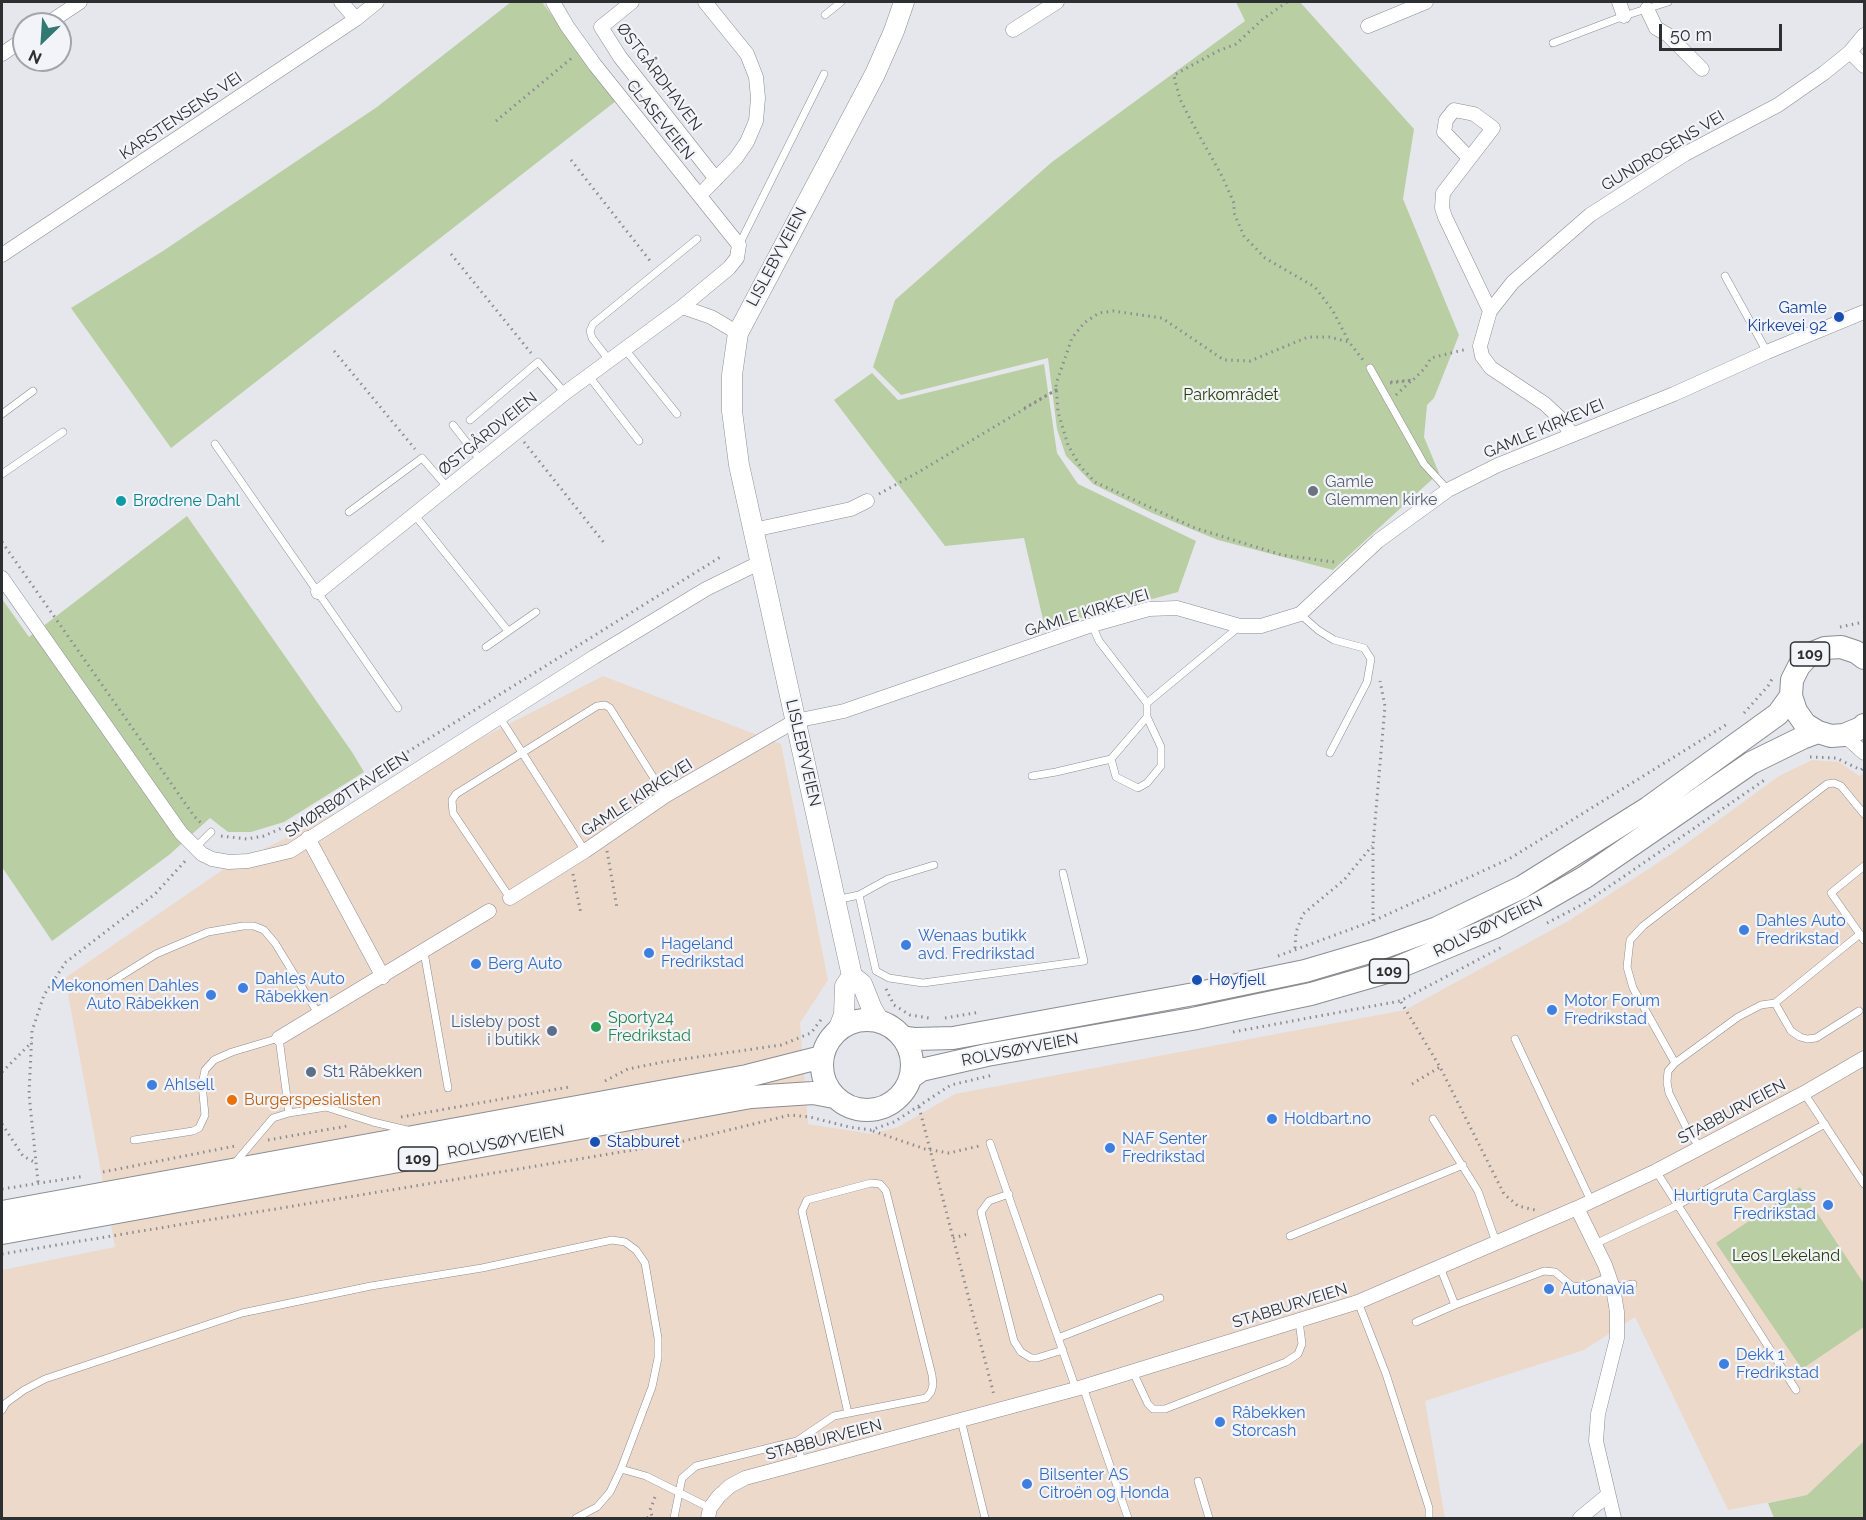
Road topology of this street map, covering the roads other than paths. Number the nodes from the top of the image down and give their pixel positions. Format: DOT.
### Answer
graph roads {
  1 [pos="80,2"];
  2 [pos="341,2"];
  3 [pos="376,2"];
  4 [pos="553,2"];
  5 [pos="632,2"];
  6 [pos="705,2"];
  7 [pos="841,2"];
  8 [pos="904,2"];
  9 [pos="1057,2"];
  10 [pos="1426,2"];
  11 [pos="1619,2"];
  12 [pos="1668,2"];
  13 [pos="1647,9"];
  14 [pos="65,12"];
  15 [pos="825,15"];
  16 [pos="1624,16"];
  17 [pos="356,19"];
  18 [pos="1368,26"];
  19 [pos="1013,30"];
  20 [pos="1864,35"];
  21 [pos="1553,44"];
  22 [pos="1850,52"];
  23 [pos="1864,66"];
  24 [pos="1702,69"];
  25 [pos="824,74"];
  26 [pos="1469,158"];
  27 [pos="716,179"];
  28 [pos="700,195"];
  29 [pos="697,239"];
  30 [pos="738,251"];
  31 [pos="2,255"];
  32 [pos="1725,276"];
  33 [pos="682,307"];
  34 [pos="1490,311"];
  35 [pos="1864,312"];
  36 [pos="738,333"];
  37 [pos="624,348"];
  38 [pos="1767,352"];
  39 [pos="609,360"];
  40 [pos="1370,368"];
  41 [pos="588,375"];
  42 [pos="33,391"];
  43 [pos="565,393"];
  44 [pos="2,414"];
  45 [pos="677,414"];
  46 [pos="470,420"];
  47 [pos="453,425"];
  48 [pos="63,432"];
  49 [pos="1572,435"];
  50 [pos="639,441"];
  51 [pos="215,444"];
  52 [pos="481,461"];
  53 [pos="2,474"];
  54 [pos="448,488"];
  55 [pos="1448,490"];
  56 [pos="867,501"];
  57 [pos="349,512"];
  58 [pos="414,514"];
  59 [pos="753,530"];
  60 [pos="761,562"];
  61 [pos="2,578"];
  62 [pos="318,592"];
  63 [pos="536,612"];
  64 [pos="1300,614"];
  65 [pos="1092,625"];
  66 [pos="1240,626"];
  67 [pos="508,632"];
  68 [pos="486,646"];
  69 [pos="1862,653"];
  70 [pos="1791,696"];
  71 [pos="1147,703"];
  72 [pos="399,708"];
  73 [pos="1147,717"];
  74 [pos="500,718"];
  75 [pos="795,721"];
  76 [pos="1864,725"];
  77 [pos="1818,732"];
  78 [pos="1844,735"];
  79 [pos="522,753"];
  80 [pos="1330,753"];
  81 [pos="1864,753"];
  82 [pos="1111,759"];
  83 [pos="1032,776"];
  84 [pos="665,796"];
  85 [pos="1864,814"];
  86 [pos="211,832"];
  87 [pos="308,838"];
  88 [pos="195,848"];
  89 [pos="585,851"];
  90 [pos="934,865"];
  91 [pos="1864,868"];
  92 [pos="1063,873"];
  93 [pos="859,895"];
  94 [pos="510,898"];
  95 [pos="836,900"];
  96 [pos="489,911"];
  97 [pos="1862,937"];
  98 [pos="424,952"];
  99 [pos="876,971"];
  100 [pos="852,976"];
  101 [pos="383,977"];
  102 [pos="98,990"];
  103 [pos="1775,1003"];
  104 [pos="1859,1011"];
  105 [pos="319,1015"];
  106 [pos="880,1022"];
  107 [pos="838,1030"];
  108 [pos="902,1037"];
  109 [pos="279,1038"];
  110 [pos="1515,1039"];
  111 [pos="822,1057"];
  112 [pos="1864,1058"];
  113 [pos="1675,1063"];
  114 [pos="910,1078"];
  115 [pos="447,1088"];
  116 [pos="1804,1093"];
  117 [pos="834,1097"];
  118 [pos="289,1113"];
  119 [pos="1433,1119"];
  120 [pos="1825,1124"];
  121 [pos="427,1134"];
  122 [pos="134,1140"];
  123 [pos="990,1143"];
  124 [pos="1700,1148"];
  125 [pos="1462,1165"];
  126 [pos="230,1170"];
  127 [pos="1656,1170"];
  128 [pos="1864,1184"];
  129 [pos="1009,1194"];
  130 [pos="1591,1201"];
  131 [pos="1678,1205"];
  132 [pos="1577,1208"];
  133 [pos="2,1212"];
  134 [pos="2,1233"];
  135 [pos="1290,1236"];
  136 [pos="1496,1242"];
  137 [pos="1595,1244"];
  138 [pos="1440,1267"];
  139 [pos="1611,1283"];
  140 [pos="1633,1284"];
  141 [pos="1160,1298"];
  142 [pos="1358,1302"];
  143 [pos="1455,1305"];
  144 [pos="1299,1321"];
  145 [pos="1416,1322"];
  146 [pos="1058,1338"];
  147 [pos="1062,1350"];
  148 [pos="1133,1372"];
  149 [pos="1080,1388"];
  150 [pos="1796,1390"];
  151 [pos="2,1410"];
  152 [pos="849,1413"];
  153 [pos="961,1420"];
  154 [pos="797,1440"];
  155 [pos="802,1463"];
  156 [pos="621,1469"];
  157 [pos="1198,1481"];
  158 [pos="678,1490"];
  159 [pos="1608,1495"];
  160 [pos="709,1513"];
  161 [pos="576,1518"];
  162 [pos="674,1518"];
  163 [pos="985,1518"];
  164 [pos="1128,1518"];
  165 [pos="1209,1518"];
  166 [pos="1428,1518"];
  167 [pos="1581,1518"];
  168 [pos="1614,1518"];
  1 -- 14 [label="street"];
  2 -- 17 [label="street"];
  3 -- 17 [label="street, KARSTENSENS VEI"];
  4 -- 28 [label="street, CLASEVEIEN"];
  5 -- 27 [label="street, ØSTGÅRDHAVEN"];
  6 -- 27 [label="street"];
  7 -- 15 [label="lane"];
  8 -- 36 [label="street, LISLEBYVEIEN"];
  9 -- 19 [label="street"];
  10 -- 18 [label="street"];
  11 -- 16 [label="street"];
  12 -- 13 [label="lane"];
  13 -- 16 [label="lane"];
  13 -- 24 [label="street"];
  16 -- 21 [label="lane"];
  17 -- 31 [label="street, KARSTENSENS VEI"];
  20 -- 22 [label="street, GUNDROSENS VEI"];
  22 -- 23 [label="street"];
  22 -- 34 [label="street, GUNDROSENS VEI"];
  25 -- 30 [label="lane"];
  26 -- 34 [label="street"];
  27 -- 28 [label="street"];
  28 -- 30 [label="street, CLASEVEIEN"];
  29 -- 39 [label="lane"];
  30 -- 33 [label="street, ØSTGÅRDVEIEN"];
  32 -- 38 [label="lane"];
  33 -- 36 [label="street"];
  33 -- 37 [label="street, ØSTGÅRDVEIEN"];
  34 -- 49 [label="street, GUNDROSENS VEI"];
  35 -- 38 [label="street, GAMLE KIRKEVEI"];
  36 -- 59 [label="street, LISLEBYVEIEN"];
  37 -- 39 [label="street, ØSTGÅRDVEIEN"];
  37 -- 45 [label="lane"];
  38 -- 49 [label="street, GAMLE KIRKEVEI"];
  39 -- 41 [label="street, ØSTGÅRDVEIEN"];
  40 -- 55 [label="lane"];
  41 -- 43 [label="street, ØSTGÅRDVEIEN"];
  41 -- 50 [label="lane"];
  42 -- 44 [label="lane"];
  43 -- 46 [label="lane"];
  43 -- 52 [label="street, ØSTGÅRDVEIEN"];
  47 -- 52 [label="lane"];
  48 -- 53 [label="lane"];
  49 -- 55 [label="street, GAMLE KIRKEVEI"];
  51 -- 62 [label="lane"];
  52 -- 54 [label="street, ØSTGÅRDVEIEN"];
  54 -- 57 [label="lane"];
  54 -- 58 [label="street, ØSTGÅRDVEIEN"];
  55 -- 64 [label="street, GAMLE KIRKEVEI"];
  56 -- 59 [label="street"];
  58 -- 62 [label="street, ØSTGÅRDVEIEN"];
  58 -- 67 [label="lane"];
  59 -- 60 [label="street, LISLEBYVEIEN"];
  60 -- 74 [label="street, SMØRBØTTAVEIEN"];
  60 -- 75 [label="street, LISLEBYVEIEN"];
  61 -- 88 [label="street, SMØRBØTTAVEIEN"];
  62 -- 72 [label="lane"];
  63 -- 67 [label="lane"];
  64 -- 66 [label="street, GAMLE KIRKEVEI"];
  64 -- 80 [label="lane"];
  65 -- 66 [label="street, GAMLE KIRKEVEI"];
  65 -- 71 [label="lane"];
  65 -- 75 [label="street, GAMLE KIRKEVEI"];
  66 -- 71 [label="lane"];
  67 -- 68 [label="lane"];
  69 -- 70 [label="main road, 109"];
  70 -- 77 [label="main road"];
  70 -- 108 [label="main road, ROLVSØYVEIEN / 109"];
  71 -- 73 [label="lane"];
  73 -- 82 [label="lane"];
  73 -- 82 [label="lane"];
  74 -- 79 [label="lane"];
  74 -- 87 [label="street, SMØRBØTTAVEIEN"];
  75 -- 84 [label="street, GAMLE KIRKEVEI"];
  75 -- 95 [label="street, LISLEBYVEIEN"];
  76 -- 78 [label="main road"];
  77 -- 78 [label="main road, 109"];
  77 -- 114 [label="main road, ROLVSØYVEIEN / 109"];
  78 -- 81 [label="street"];
  79 -- 84 [label="lane"];
  79 -- 89 [label="lane"];
  79 -- 94 [label="lane"];
  82 -- 83 [label="lane"];
  84 -- 89 [label="street, GAMLE KIRKEVEI"];
  85 -- 113 [label="lane"];
  86 -- 88 [label="lane"];
  87 -- 88 [label="street, SMØRBØTTAVEIEN"];
  87 -- 101 [label="street"];
  89 -- 94 [label="street, GAMLE KIRKEVEI"];
  90 -- 93 [label="lane"];
  91 -- 97 [label="lane"];
  92 -- 99 [label="lane"];
  93 -- 95 [label="lane"];
  93 -- 99 [label="lane"];
  95 -- 100 [label="street, LISLEBYVEIEN"];
  96 -- 98 [label="street"];
  97 -- 103 [label="lane"];
  98 -- 101 [label="street"];
  98 -- 115 [label="lane"];
  99 -- 100 [label="lane"];
  100 -- 106 [label="street, LISLEBYVEIEN"];
  100 -- 107 [label="street, LISLEBYVEIEN"];
  101 -- 105 [label="street"];
  102 -- 105 [label="lane"];
  103 -- 104 [label="lane"];
  103 -- 113 [label="lane"];
  105 -- 109 [label="street"];
  106 -- 107 [label="main road"];
  106 -- 108 [label="main road"];
  107 -- 111 [label="main road"];
  108 -- 114 [label="main road"];
  109 -- 118 [label="lane"];
  109 -- 122 [label="lane"];
  110 -- 130 [label="lane"];
  111 -- 117 [label="main road"];
  111 -- 121 [label="main road, ROLVSØYVEIEN / 109"];
  112 -- 116 [label="street, STABBURVEIEN"];
  113 -- 124 [label="lane"];
  114 -- 117 [label="main road, 109"];
  116 -- 120 [label="lane"];
  116 -- 124 [label="street, STABBURVEIEN"];
  117 -- 134 [label="main road, ROLVSØYVEIEN / 109"];
  118 -- 121 [label="lane"];
  118 -- 126 [label="lane"];
  119 -- 125 [label="lane"];
  120 -- 128 [label="lane"];
  120 -- 131 [label="lane"];
  121 -- 126 [label="main road, ROLVSØYVEIEN / 109"];
  123 -- 129 [label="lane"];
  124 -- 127 [label="street, STABBURVEIEN"];
  125 -- 135 [label="lane"];
  125 -- 136 [label="lane"];
  126 -- 133 [label="main road, ROLVSØYVEIEN / 109"];
  127 -- 130 [label="street, STABBURVEIEN"];
  127 -- 131 [label="lane"];
  129 -- 146 [label="lane"];
  129 -- 147 [label="lane"];
  130 -- 132 [label="street, STABBURVEIEN"];
  131 -- 137 [label="lane"];
  131 -- 150 [label="lane"];
  132 -- 136 [label="street, STABBURVEIEN"];
  132 -- 137 [label="street"];
  136 -- 138 [label="street, STABBURVEIEN"];
  137 -- 139 [label="street"];
  138 -- 142 [label="street, STABBURVEIEN"];
  138 -- 143 [label="lane"];
  139 -- 140 [label="lane"];
  139 -- 143 [label="lane"];
  139 -- 159 [label="street"];
  141 -- 146 [label="lane"];
  142 -- 144 [label="street, STABBURVEIEN"];
  142 -- 166 [label="lane"];
  143 -- 145 [label="lane"];
  144 -- 148 [label="street, STABBURVEIEN"];
  144 -- 148 [label="lane"];
  146 -- 147 [label="lane"];
  147 -- 149 [label="lane"];
  148 -- 149 [label="street, STABBURVEIEN"];
  149 -- 153 [label="street, STABBURVEIEN"];
  149 -- 164 [label="lane"];
  151 -- 156 [label="lane"];
  152 -- 152 [label="lane"];
  152 -- 154 [label="lane"];
  153 -- 155 [label="street, STABBURVEIEN"];
  153 -- 163 [label="lane"];
  154 -- 155 [label="lane"];
  154 -- 158 [label="lane"];
  155 -- 160 [label="street, STABBURVEIEN"];
  156 -- 158 [label="lane"];
  156 -- 161 [label="lane"];
  157 -- 165 [label="lane"];
  158 -- 160 [label="lane"];
  158 -- 162 [label="lane"];
  159 -- 167 [label="street"];
  159 -- 168 [label="street"];
}
